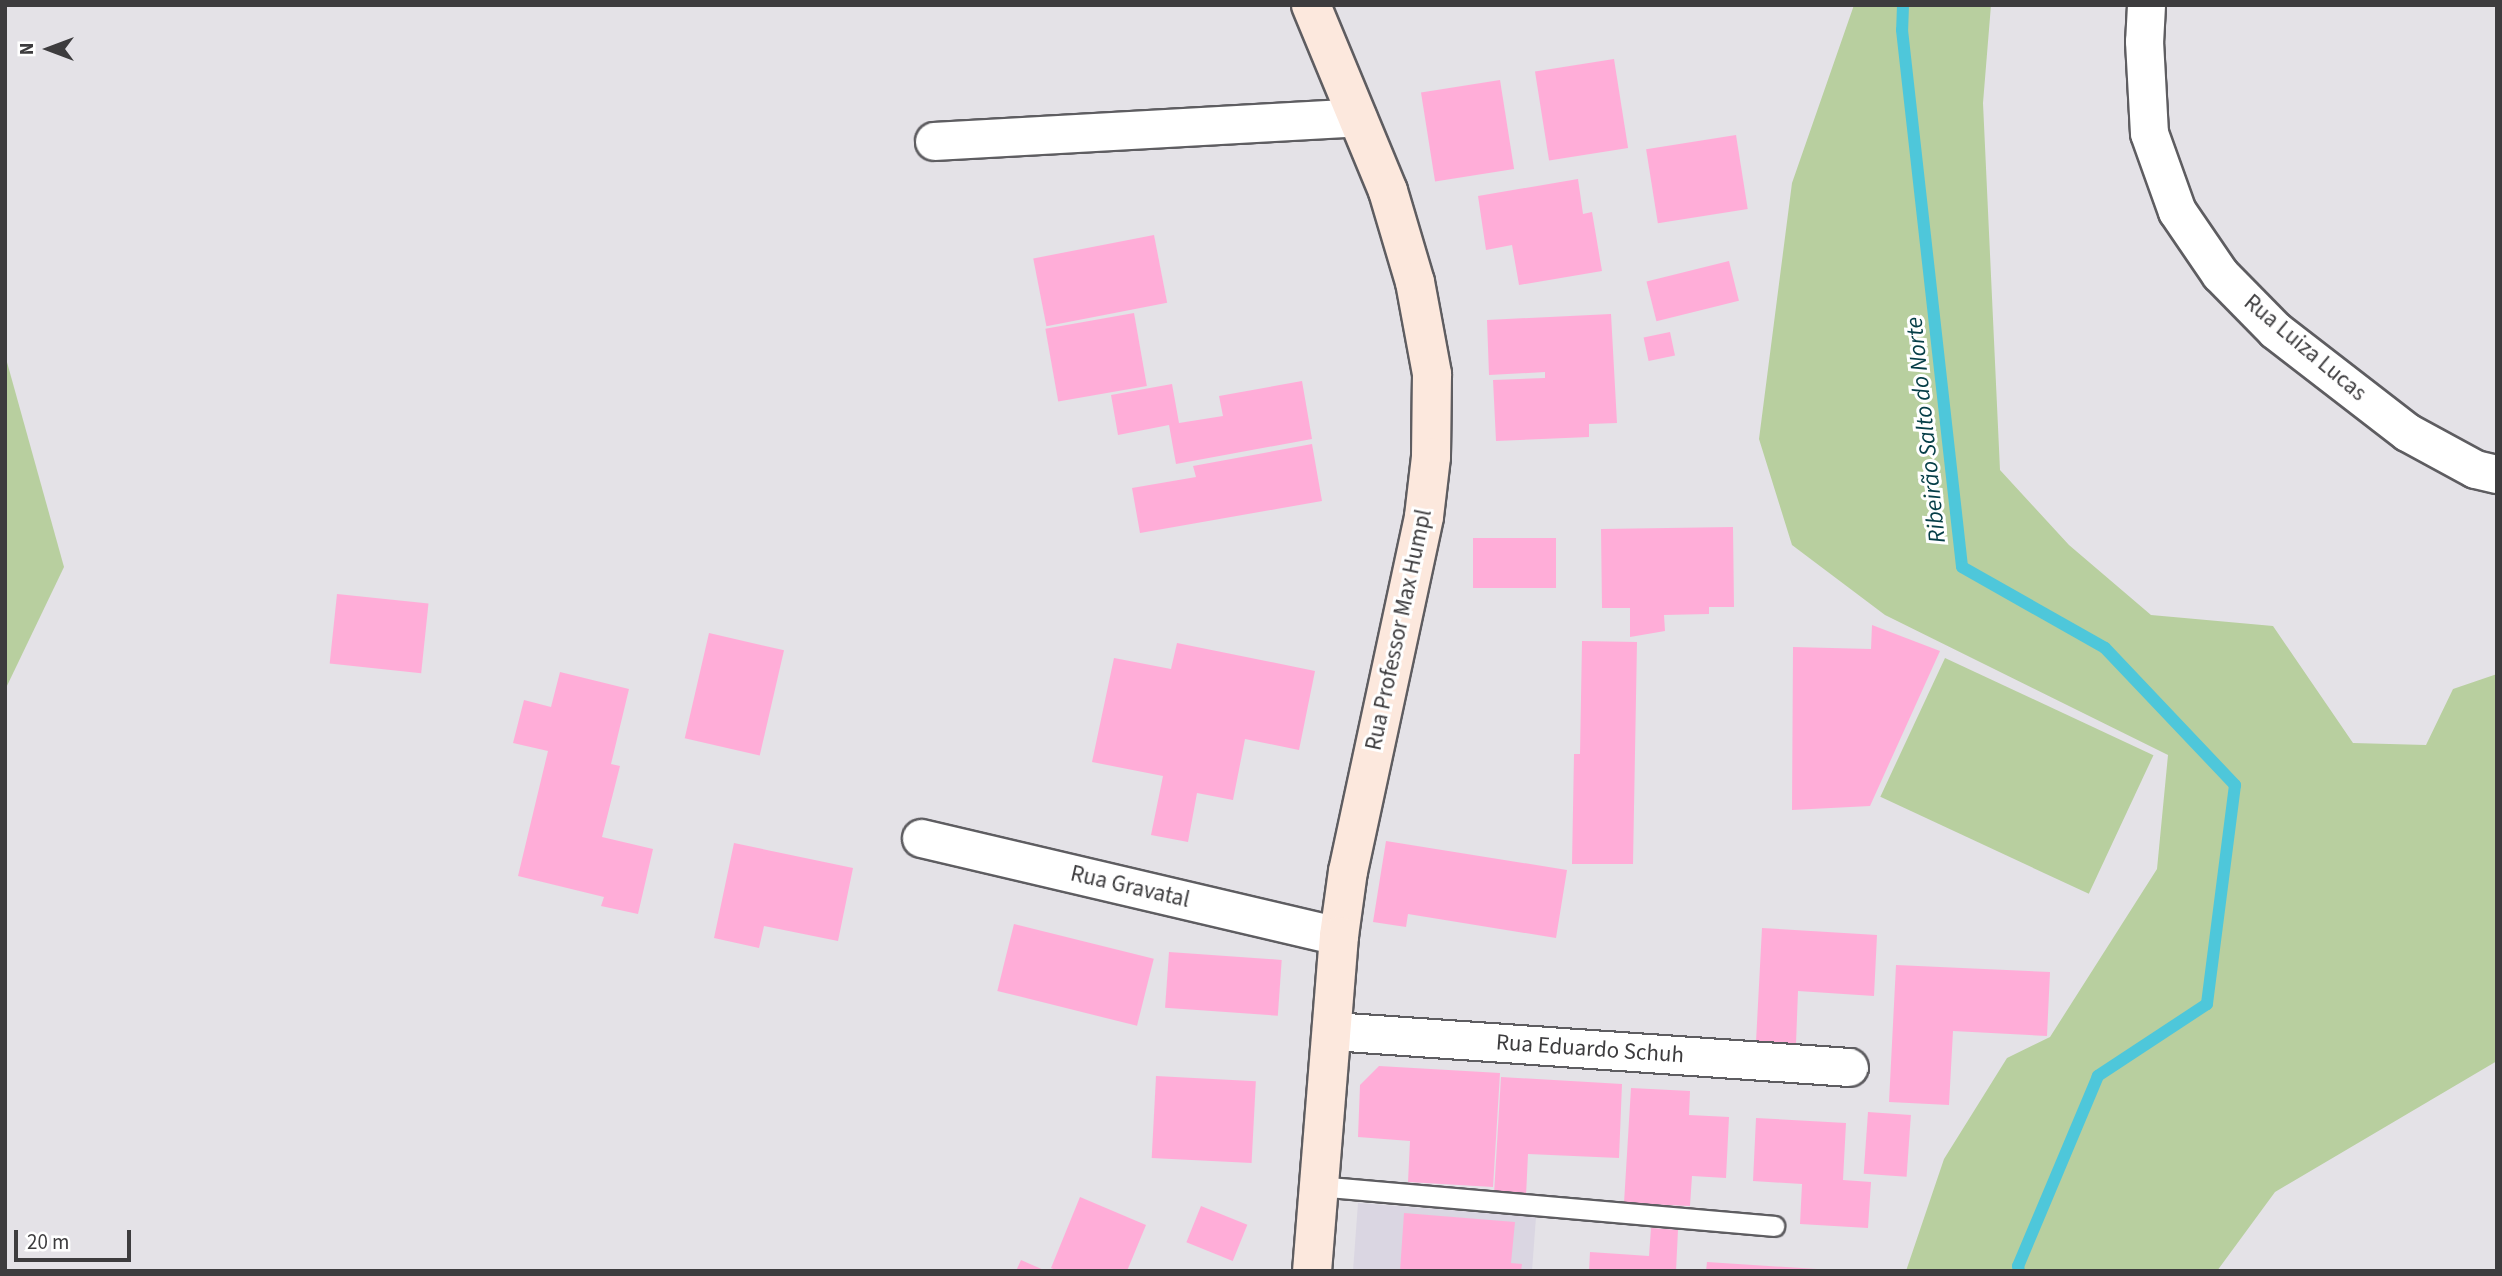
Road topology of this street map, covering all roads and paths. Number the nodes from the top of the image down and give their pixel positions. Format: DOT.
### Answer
graph roads {
  1 [pos="1311,5"];
  2 [pos="2146,5"];
  3 [pos="1357,117"];
  4 [pos="934,141"];
  5 [pos="2497,474"];
  6 [pos="921,838"];
  7 [pos="1339,936"];
  8 [pos="1332,1031"];
  9 [pos="1849,1067"];
  10 [pos="1318,1186"];
  11 [pos="1774,1226"];
  12 [pos="1312,1271"];
  1 -- 3 [label="street, Rua Professor Max Humpl"];
  2 -- 5 [label="street, Rua Luiza Lucas"];
  3 -- 4 [label="street"];
  3 -- 7 [label="street, Rua Professor Max Humpl"];
  6 -- 7 [label="street, Rua Gravatal"];
  7 -- 8 [label="street, Rua Professor Max Humpl"];
  8 -- 9 [label="street, Rua Eduardo Schuh"];
  8 -- 10 [label="street, Rua Professor Max Humpl"];
  10 -- 11 [label="lane"];
  10 -- 12 [label="street, Rua Professor Max Humpl"];
}
